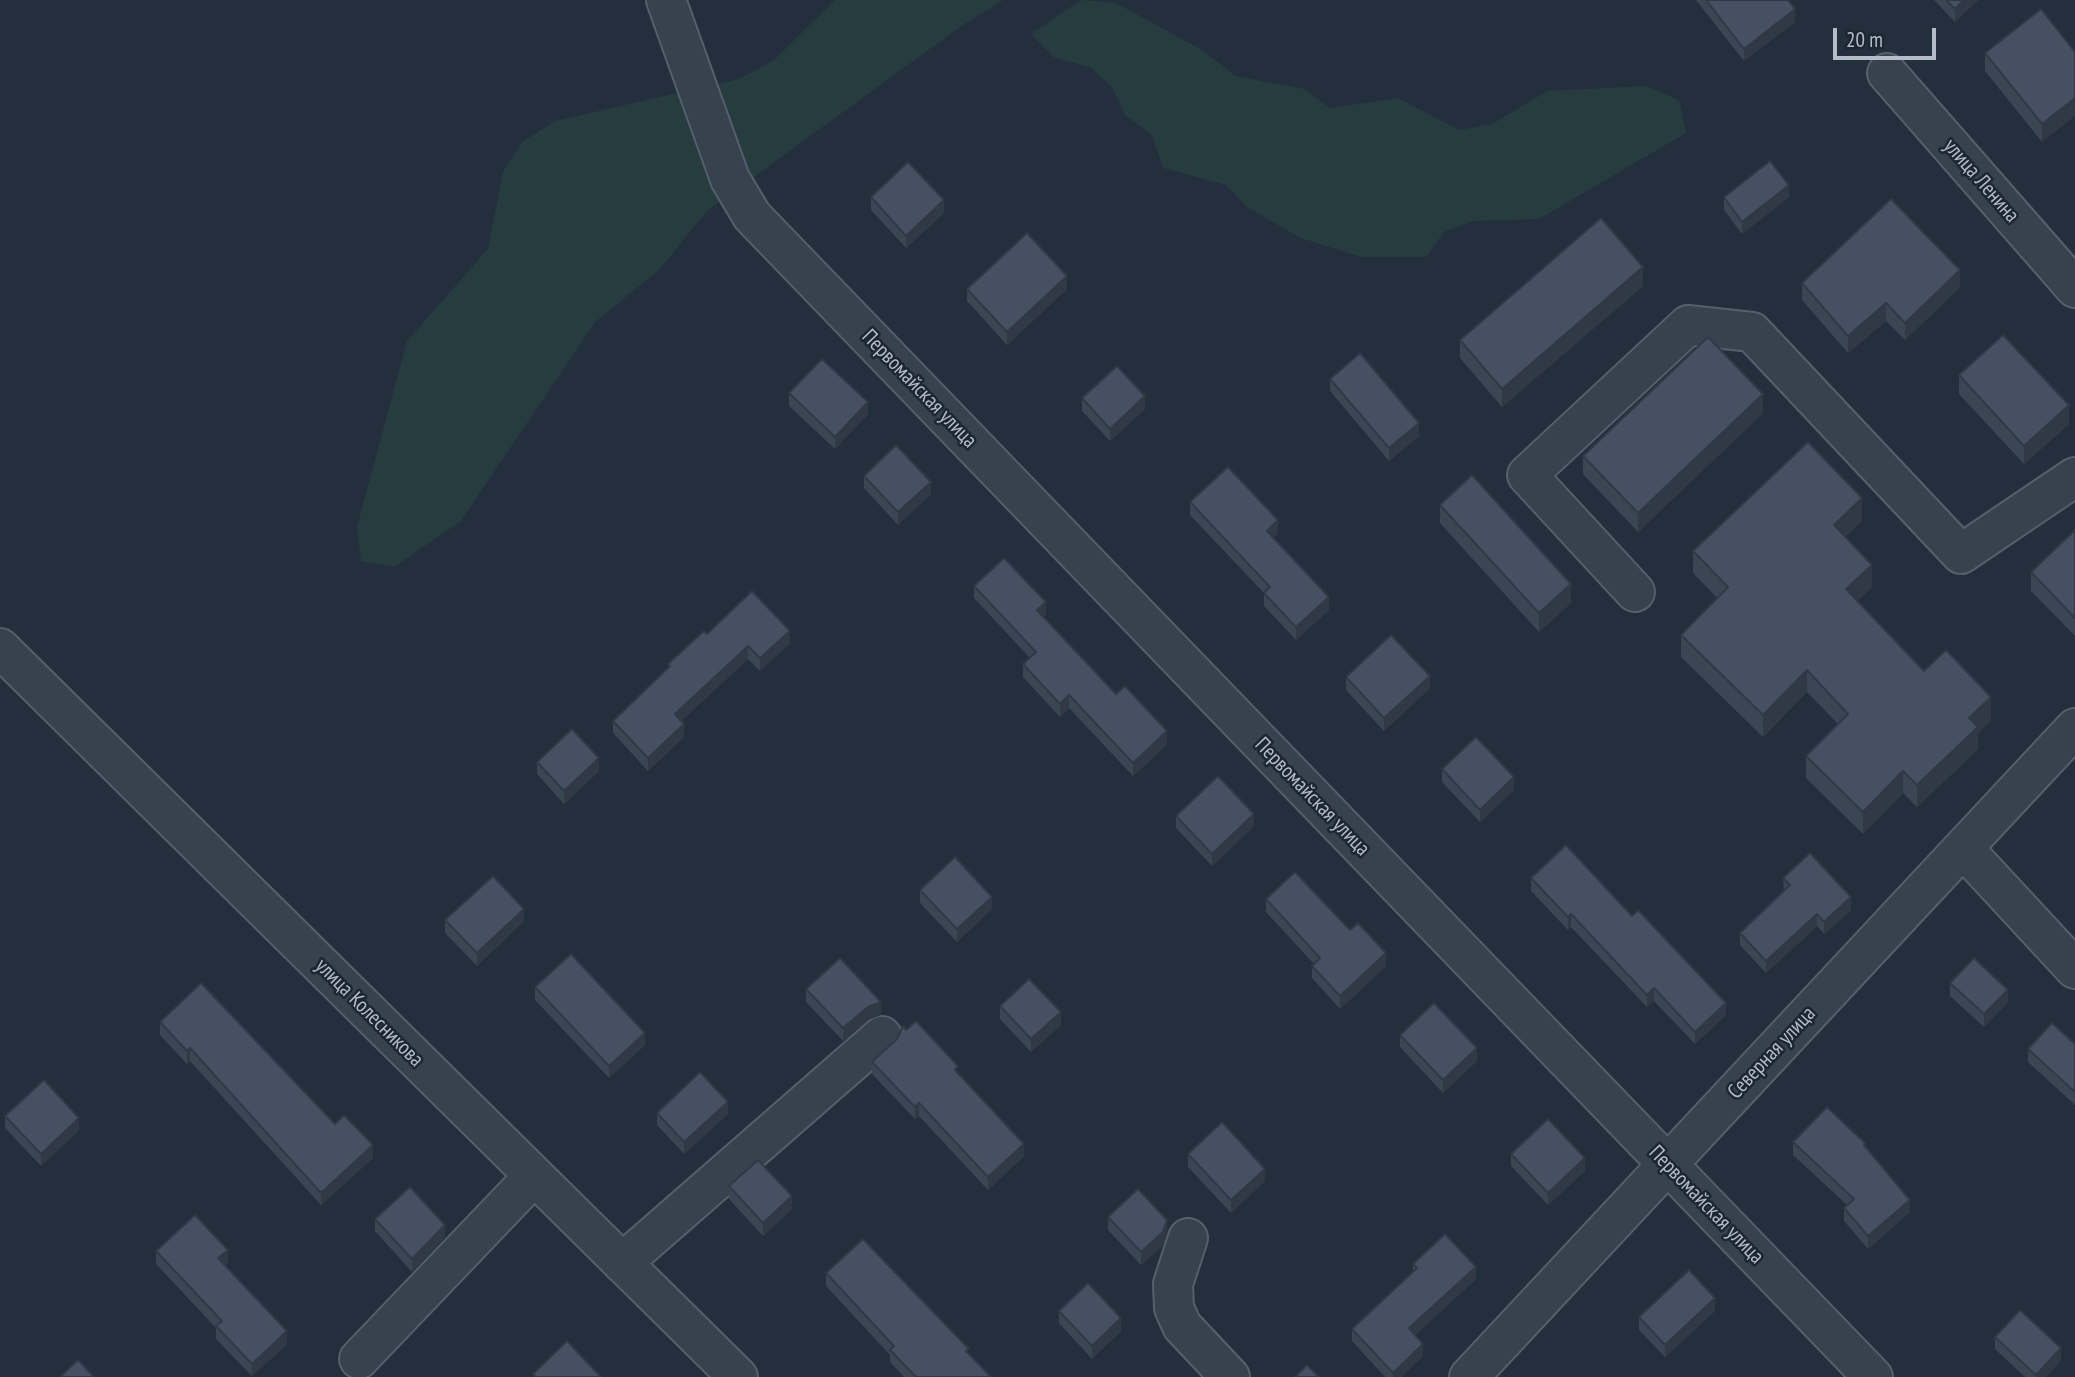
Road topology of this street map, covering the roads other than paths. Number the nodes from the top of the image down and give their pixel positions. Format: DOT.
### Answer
graph roads {
  1 [pos="666,0"];
  2 [pos="1887,73"];
  3 [pos="2075,288"];
  4 [pos="2075,477"];
  5 [pos="1635,592"];
  6 [pos="0,648"];
  7 [pos="2075,728"];
  8 [pos="1963,848"];
  9 [pos="2075,969"];
  10 [pos="882,1036"];
  11 [pos="1668,1164"];
  12 [pos="534,1176"];
  13 [pos="1188,1238"];
  14 [pos="622,1263"];
  15 [pos="359,1359"];
  16 [pos="738,1377"];
  17 [pos="1230,1377"];
  18 [pos="1469,1377"];
  19 [pos="1872,1377"];
  1 -- 11 [label="street, Первомайская улица"];
  2 -- 3 [label="street, улица Ленина"];
  4 -- 5 [label="street"];
  6 -- 12 [label="street, улица Колесникова"];
  7 -- 8 [label="street, Северная улица"];
  8 -- 9 [label="street"];
  8 -- 11 [label="street, Северная улица"];
  10 -- 14 [label="street"];
  11 -- 18 [label="street, Северная улица"];
  11 -- 19 [label="street, Первомайская улица"];
  12 -- 14 [label="street, улица Колесникова"];
  12 -- 15 [label="street"];
  13 -- 17 [label="street"];
  14 -- 16 [label="street, улица Колесникова"];
}
